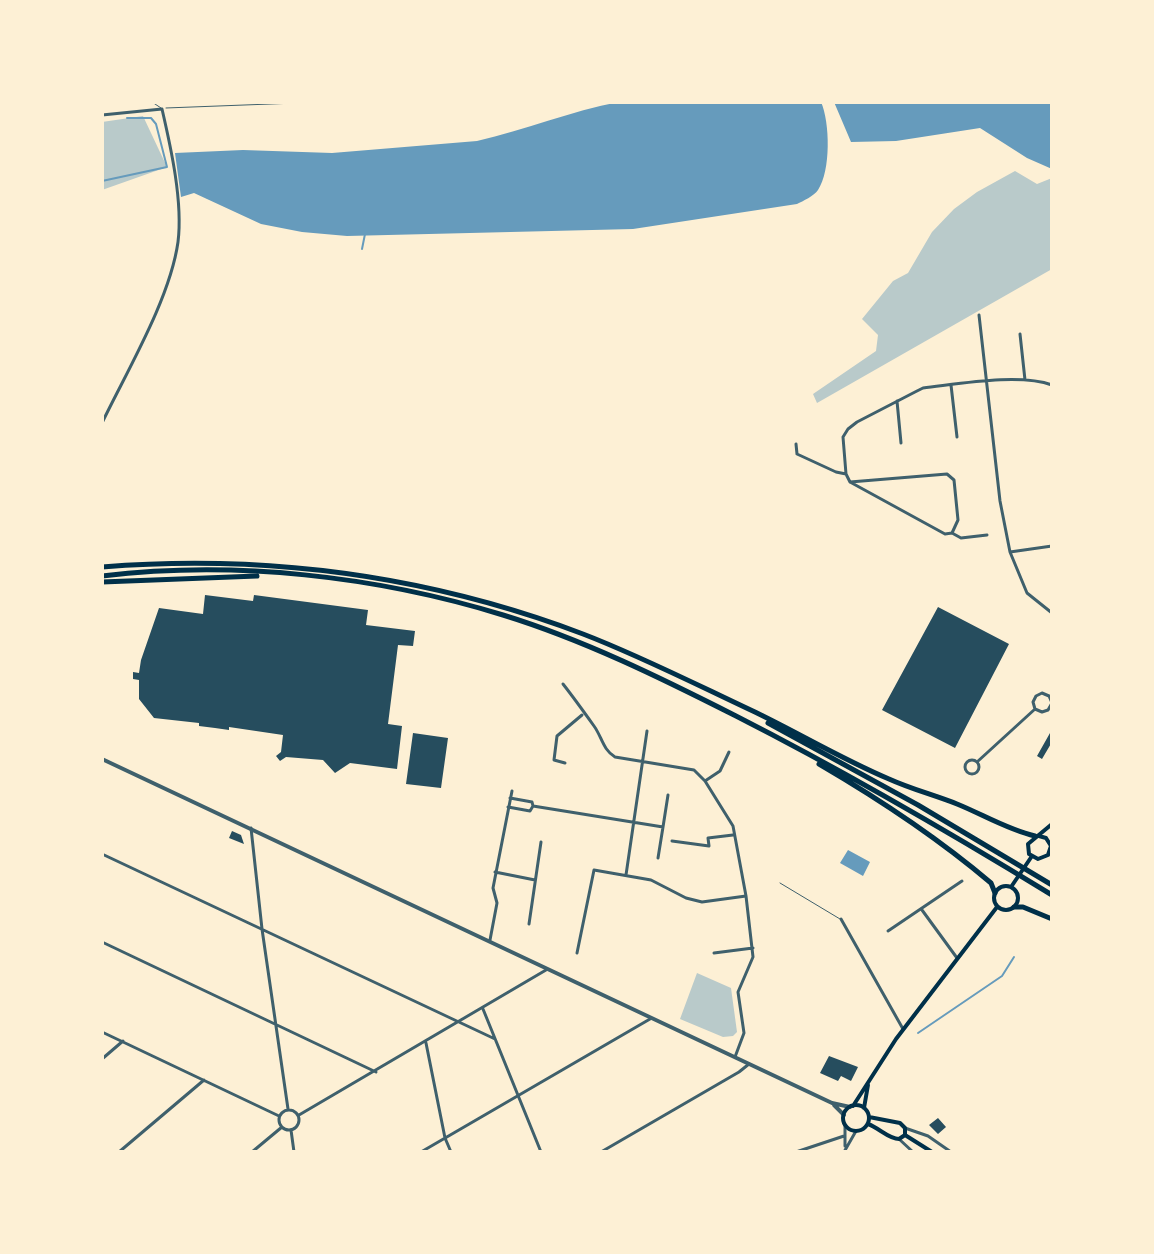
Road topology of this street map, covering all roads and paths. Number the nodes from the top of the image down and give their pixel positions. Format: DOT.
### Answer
graph roads {
  1 [pos="152,102"];
  2 [pos="323,102"];
  3 [pos="162,109"];
  4 [pos="102,115"];
  5 [pos="979,315"];
  6 [pos="1020,334"];
  7 [pos="1052,378"];
  8 [pos="1025,380"];
  9 [pos="988,382"];
  10 [pos="1051,384"];
  11 [pos="951,385"];
  12 [pos="897,401"];
  13 [pos="102,423"];
  14 [pos="957,437"];
  15 [pos="901,443"];
  16 [pos="796,444"];
  17 [pos="846,474"];
  18 [pos="850,482"];
  19 [pos="952,533"];
  20 [pos="987,535"];
  21 [pos="1052,546"];
  22 [pos="1010,552"];
  23 [pos="102,567"];
  24 [pos="102,579"];
  25 [pos="1052,613"];
  26 [pos="677,677"];
  27 [pos="563,684"];
  28 [pos="1052,706"];
  29 [pos="1035,709"];
  30 [pos="582,715"];
  31 [pos="764,730"];
  32 [pos="647,731"];
  33 [pos="729,752"];
  34 [pos="102,759"];
  35 [pos="643,761"];
  36 [pos="977,762"];
  37 [pos="565,763"];
  38 [pos="705,781"];
  39 [pos="512,791"];
  40 [pos="668,795"];
  41 [pos="510,798"];
  42 [pos="533,806"];
  43 [pos="508,807"];
  44 [pos="634,822"];
  45 [pos="1052,824"];
  46 [pos="663,827"];
  47 [pos="251,828"];
  48 [pos="733,835"];
  49 [pos="1037,836"];
  50 [pos="672,841"];
  51 [pos="541,842"];
  52 [pos="1051,848"];
  53 [pos="102,854"];
  54 [pos="1032,856"];
  55 [pos="658,858"];
  56 [pos="495,872"];
  57 [pos="626,875"];
  58 [pos="535,880"];
  59 [pos="962,881"];
  60 [pos="780,883"];
  61 [pos="1052,885"];
  62 [pos="1011,887"];
  63 [pos="995,893"];
  64 [pos="1052,895"];
  65 [pos="746,896"];
  66 [pos="997,907"];
  67 [pos="1014,907"];
  68 [pos="921,909"];
  69 [pos="841,919"];
  70 [pos="1052,919"];
  71 [pos="529,924"];
  72 [pos="262,929"];
  73 [pos="888,931"];
  74 [pos="102,942"];
  75 [pos="489,942"];
  76 [pos="753,948"];
  77 [pos="577,953"];
  78 [pos="714,953"];
  79 [pos="957,958"];
  80 [pos="546,970"];
  81 [pos="483,1009"];
  82 [pos="650,1019"];
  83 [pos="459,1022"];
  84 [pos="276,1025"];
  85 [pos="903,1029"];
  86 [pos="102,1032"];
  87 [pos="495,1039"];
  88 [pos="123,1041"];
  89 [pos="426,1042"];
  90 [pos="735,1057"];
  91 [pos="102,1059"];
  92 [pos="749,1064"];
  93 [pos="376,1072"];
  94 [pos="204,1080"];
  95 [pos="868,1083"];
  96 [pos="519,1095"];
  97 [pos="832,1103"];
  98 [pos="852,1106"];
  99 [pos="864,1108"];
  100 [pos="288,1109"];
  101 [pos="299,1115"];
  102 [pos="844,1115"];
  103 [pos="279,1116"];
  104 [pos="869,1117"];
  105 [pos="868,1124"];
  106 [pos="845,1125"];
  107 [pos="282,1127"];
  108 [pos="905,1128"];
  109 [pos="291,1130"];
  110 [pos="856,1131"];
  111 [pos="905,1135"];
  112 [pos="844,1136"];
  113 [pos="445,1138"];
  114 [pos="899,1139"];
  115 [pos="845,1146"];
  116 [pos="119,1152"];
  117 [pos="252,1152"];
  118 [pos="294,1152"];
  119 [pos="421,1152"];
  120 [pos="451,1152"];
  121 [pos="541,1152"];
  122 [pos="601,1152"];
  123 [pos="796,1152"];
  124 [pos="844,1152"];
  125 [pos="913,1152"];
  126 [pos="932,1152"];
  127 [pos="951,1152"];
  1 -- 3 [label="lane"];
  2 -- 3 [label="lane"];
  3 -- 4 [label="street"];
  3 -- 13 [label="street"];
  5 -- 9 [label="street"];
  6 -- 8 [label="street"];
  7 -- 10 [label="street"];
  8 -- 9 [label="street"];
  8 -- 10 [label="street"];
  9 -- 11 [label="street"];
  9 -- 22 [label="street"];
  11 -- 12 [label="street"];
  11 -- 14 [label="street"];
  12 -- 15 [label="street"];
  12 -- 17 [label="street"];
  16 -- 17 [label="street"];
  17 -- 18 [label="street"];
  18 -- 19 [label="street"];
  18 -- 19 [label="street"];
  19 -- 20 [label="street"];
  21 -- 22 [label="street"];
  22 -- 25 [label="street"];
  23 -- 26 [label="highway"];
  24 -- 31 [label="highway"];
  26 -- 49 [label="highway"];
  26 -- 61 [label="highway"];
  27 -- 30 [label="street"];
  28 -- 29 [label="street"];
  28 -- 29 [label="street"];
  29 -- 36 [label="street"];
  30 -- 35 [label="street"];
  30 -- 37 [label="street"];
  31 -- 63 [label="highway"];
  31 -- 64 [label="highway"];
  32 -- 35 [label="street"];
  33 -- 38 [label="street"];
  34 -- 47 [label="street"];
  35 -- 38 [label="street"];
  35 -- 44 [label="street"];
  38 -- 48 [label="street"];
  39 -- 41 [label="street"];
  40 -- 46 [label="street"];
  41 -- 42 [label="street"];
  41 -- 43 [label="street"];
  42 -- 43 [label="street"];
  42 -- 44 [label="street"];
  43 -- 56 [label="street"];
  44 -- 46 [label="street"];
  44 -- 57 [label="street"];
  45 -- 49 [label="main road"];
  46 -- 55 [label="street"];
  47 -- 72 [label="street"];
  47 -- 75 [label="street"];
  48 -- 50 [label="street"];
  48 -- 65 [label="street"];
  49 -- 52 [label="main road"];
  49 -- 54 [label="main road"];
  51 -- 58 [label="street"];
  52 -- 54 [label="main road"];
  53 -- 72 [label="street"];
  54 -- 62 [label="main road"];
  56 -- 58 [label="street"];
  56 -- 75 [label="street"];
  57 -- 65 [label="street"];
  57 -- 77 [label="street"];
  58 -- 71 [label="street"];
  59 -- 68 [label="street"];
  60 -- 69 [label="lane"];
  62 -- 63 [label="main road"];
  62 -- 67 [label="main road"];
  63 -- 66 [label="main road"];
  65 -- 76 [label="street"];
  66 -- 67 [label="main road"];
  66 -- 79 [label="main road"];
  67 -- 70 [label="highway"];
  68 -- 73 [label="street"];
  68 -- 79 [label="street"];
  69 -- 85 [label="street"];
  72 -- 83 [label="street"];
  72 -- 84 [label="street"];
  74 -- 84 [label="street"];
  75 -- 80 [label="street"];
  76 -- 78 [label="street"];
  76 -- 90 [label="street"];
  79 -- 85 [label="main road"];
  80 -- 81 [label="street"];
  80 -- 82 [label="street"];
  81 -- 83 [label="street"];
  81 -- 87 [label="street"];
  82 -- 90 [label="street"];
  82 -- 96 [label="street"];
  83 -- 87 [label="street"];
  83 -- 89 [label="street"];
  84 -- 93 [label="street"];
  84 -- 100 [label="street"];
  85 -- 95 [label="main road"];
  86 -- 88 [label="street"];
  87 -- 96 [label="street"];
  88 -- 91 [label="street"];
  88 -- 94 [label="street"];
  89 -- 93 [label="street"];
  89 -- 113 [label="street"];
  90 -- 92 [label="street"];
  92 -- 97 [label="street"];
  92 -- 122 [label="street"];
  93 -- 101 [label="street"];
  94 -- 103 [label="street"];
  94 -- 116 [label="street"];
  95 -- 98 [label="main road"];
  95 -- 99 [label="main road"];
  96 -- 113 [label="street"];
  96 -- 121 [label="street"];
  97 -- 98 [label="street"];
  97 -- 102 [label="street"];
  98 -- 99 [label="main road"];
  98 -- 102 [label="main road"];
  99 -- 104 [label="main road"];
  100 -- 101 [label="street"];
  100 -- 103 [label="street"];
  101 -- 109 [label="street"];
  102 -- 106 [label="main road"];
  103 -- 107 [label="street"];
  104 -- 105 [label="main road"];
  104 -- 108 [label="main road"];
  105 -- 110 [label="main road"];
  105 -- 114 [label="main road"];
  106 -- 110 [label="main road"];
  106 -- 112 [label="street"];
  107 -- 109 [label="street"];
  107 -- 117 [label="street"];
  108 -- 111 [label="main road"];
  108 -- 127 [label="street"];
  109 -- 118 [label="street"];
  110 -- 115 [label="street"];
  111 -- 114 [label="main road"];
  111 -- 126 [label="main road"];
  112 -- 115 [label="street"];
  112 -- 123 [label="street"];
  113 -- 119 [label="street"];
  113 -- 120 [label="street"];
  114 -- 125 [label="street"];
  115 -- 124 [label="street"];
}
